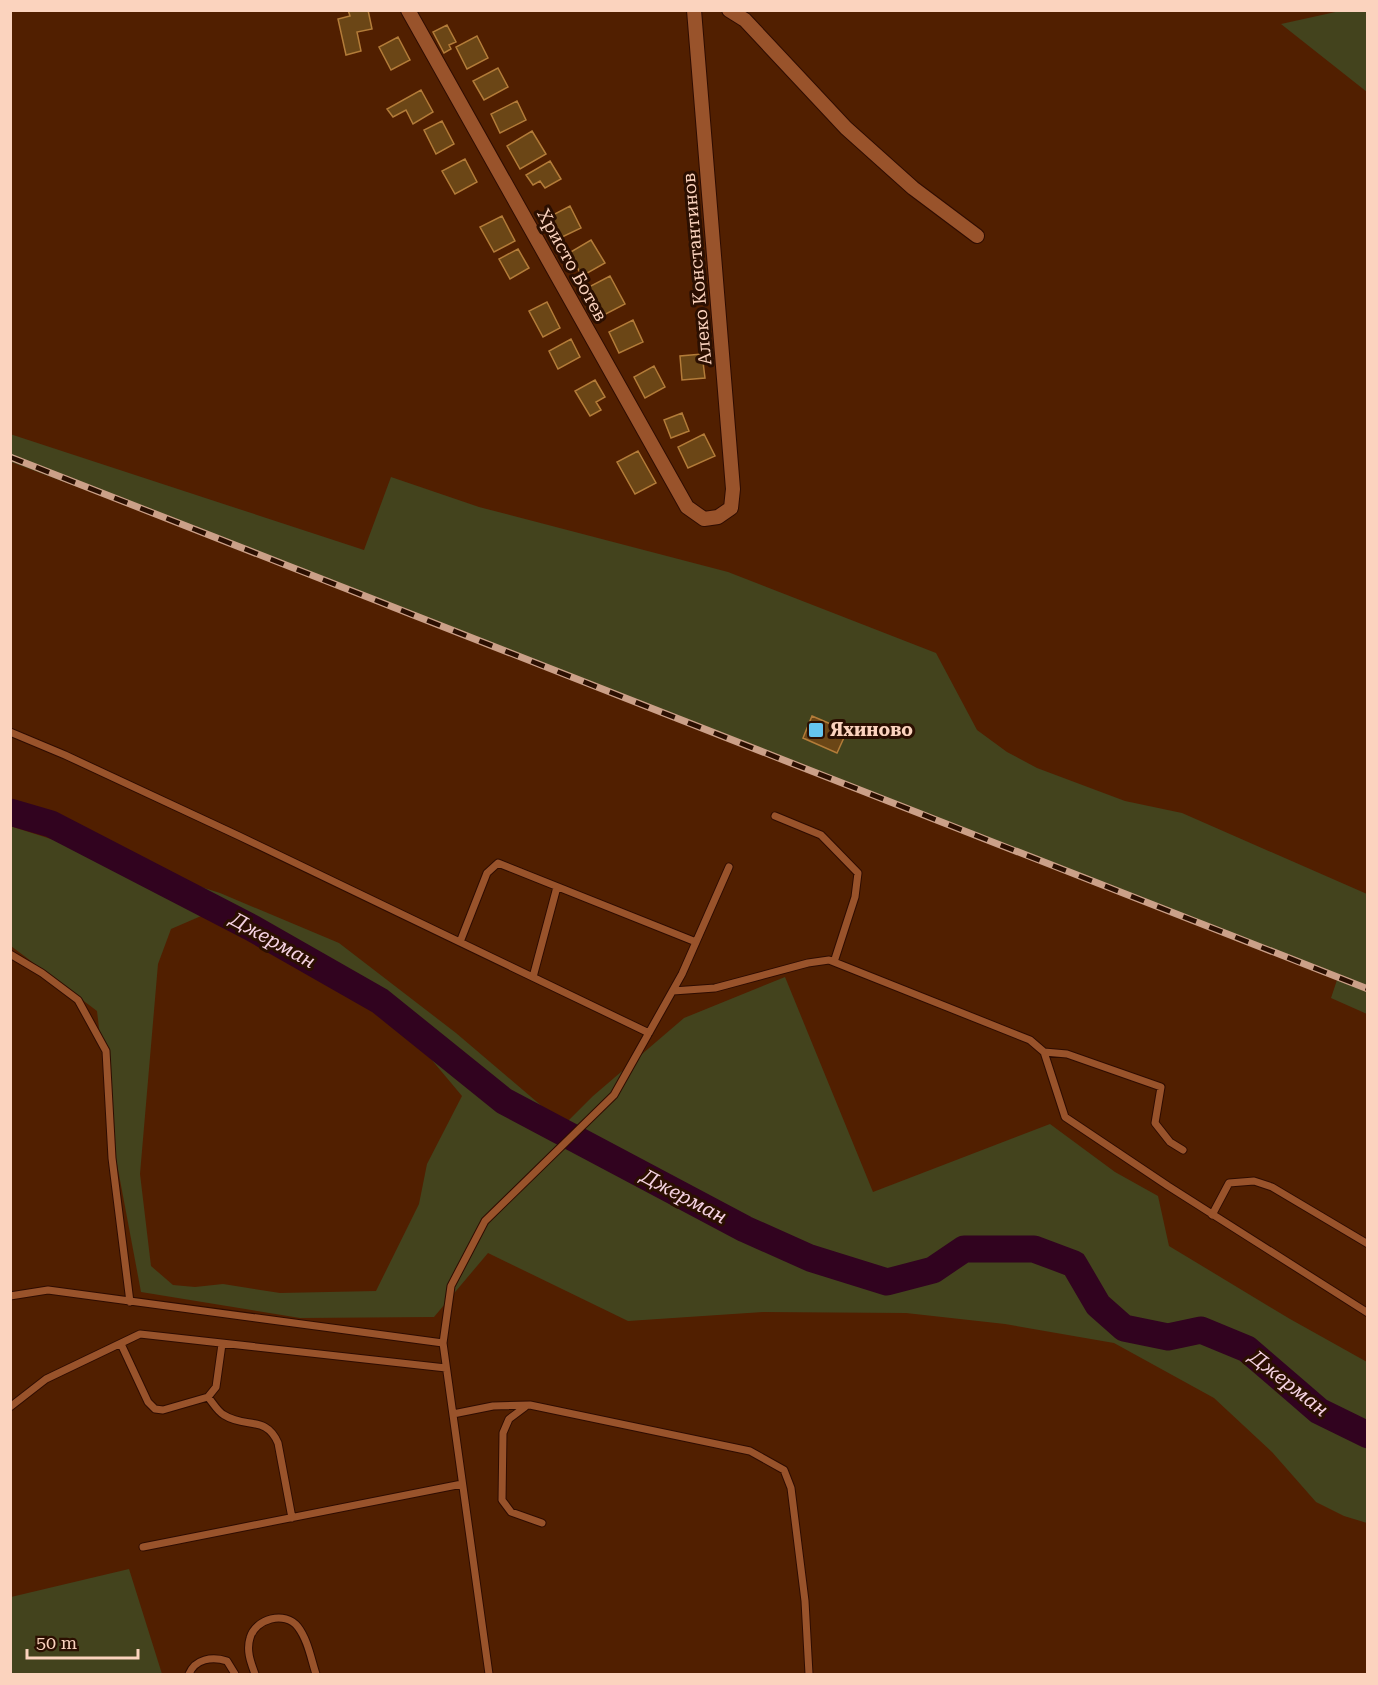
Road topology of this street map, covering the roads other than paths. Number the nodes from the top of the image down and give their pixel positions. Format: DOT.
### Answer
graph roads {
  1 [pos="408,10"];
  2 [pos="694,10"];
  3 [pos="729,10"];
  4 [pos="977,236"];
  5 [pos="718,518"];
  6 [pos="10,732"];
  7 [pos="775,816"];
  8 [pos="729,867"];
  9 [pos="557,887"];
  10 [pos="460,942"];
  11 [pos="696,942"];
  12 [pos="10,954"];
  13 [pos="834,962"];
  14 [pos="533,977"];
  15 [pos="673,991"];
  16 [pos="649,1033"];
  17 [pos="1044,1052"];
  18 [pos="1183,1150"];
  19 [pos="1212,1215"];
  20 [pos="1368,1244"];
  21 [pos="10,1296"];
  22 [pos="130,1302"];
  23 [pos="1368,1313"];
  24 [pos="443,1343"];
  25 [pos="121,1344"];
  26 [pos="222,1344"];
  27 [pos="446,1368"];
  28 [pos="208,1397"];
  29 [pos="530,1405"];
  30 [pos="10,1407"];
  31 [pos="453,1414"];
  32 [pos="462,1484"];
  33 [pos="292,1518"];
  34 [pos="542,1522"];
  35 [pos="143,1547"];
  36 [pos="189,1674"];
  37 [pos="235,1674"];
  38 [pos="255,1674"];
  39 [pos="316,1674"];
  40 [pos="489,1674"];
  41 [pos="809,1674"];
  1 -- 5 [label="street, Христо Ботев"];
  2 -- 5 [label="street, Алеко Константинов"];
  3 -- 4 [label="street"];
  6 -- 10 [label="lane"];
  7 -- 13 [label="lane"];
  8 -- 11 [label="lane"];
  9 -- 10 [label="lane"];
  9 -- 11 [label="lane"];
  9 -- 14 [label="lane"];
  10 -- 14 [label="lane"];
  11 -- 15 [label="lane"];
  12 -- 22 [label="lane"];
  13 -- 15 [label="lane"];
  13 -- 17 [label="lane"];
  14 -- 16 [label="lane"];
  15 -- 16 [label="lane"];
  16 -- 24 [label="lane"];
  17 -- 18 [label="lane"];
  17 -- 19 [label="lane"];
  19 -- 20 [label="lane"];
  19 -- 23 [label="lane"];
  21 -- 22 [label="lane"];
  22 -- 24 [label="lane"];
  24 -- 27 [label="lane"];
  25 -- 26 [label="lane"];
  25 -- 28 [label="lane"];
  25 -- 30 [label="lane"];
  26 -- 27 [label="lane"];
  26 -- 28 [label="lane"];
  27 -- 31 [label="lane"];
  28 -- 33 [label="lane"];
  29 -- 31 [label="lane"];
  29 -- 34 [label="lane"];
  29 -- 41 [label="lane"];
  31 -- 32 [label="lane"];
  32 -- 33 [label="lane"];
  32 -- 40 [label="lane"];
  33 -- 35 [label="lane"];
  36 -- 37 [label="lane"];
  38 -- 39 [label="lane"];
}
